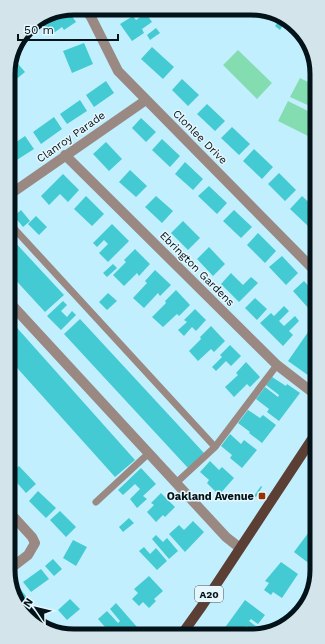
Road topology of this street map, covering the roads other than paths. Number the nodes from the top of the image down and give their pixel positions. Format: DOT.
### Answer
graph roads {
  1 [pos="89,15"];
  2 [pos="146,100"];
  3 [pos="65,155"];
  4 [pos="15,191"];
  5 [pos="15,230"];
  6 [pos="310,266"];
  7 [pos="15,308"];
  8 [pos="277,365"];
  9 [pos="310,390"];
  10 [pos="310,445"];
  11 [pos="215,447"];
  12 [pos="148,453"];
  13 [pos="176,483"];
  14 [pos="96,502"];
  15 [pos="15,518"];
  16 [pos="240,548"];
  17 [pos="15,565"];
  18 [pos="185,629"];
  1 -- 2 [label="street, Clonlee Drive"];
  2 -- 3 [label="street, Clanroy Parade"];
  2 -- 6 [label="street, Clonlee Drive"];
  3 -- 4 [label="street, Clanroy Parade"];
  3 -- 8 [label="street, Ebrington Gardens"];
  5 -- 11 [label="lane"];
  7 -- 12 [label="street"];
  8 -- 9 [label="street, Ebrington Gardens"];
  8 -- 11 [label="lane"];
  10 -- 16 [label="main road, A20"];
  11 -- 13 [label="lane"];
  12 -- 13 [label="street"];
  12 -- 14 [label="lane"];
  13 -- 16 [label="street"];
  15 -- 17 [label="street"];
  16 -- 18 [label="main road, A20"];
}
